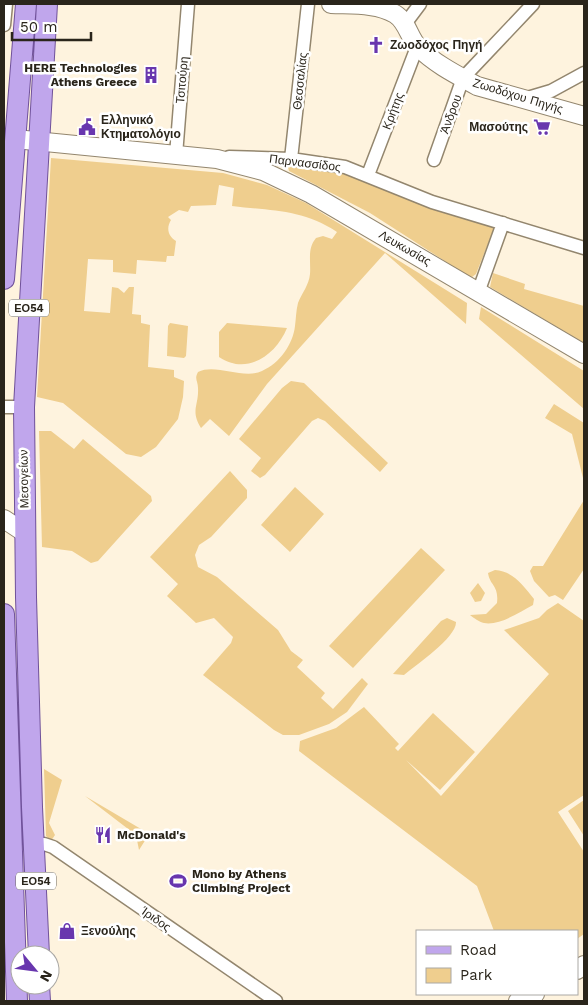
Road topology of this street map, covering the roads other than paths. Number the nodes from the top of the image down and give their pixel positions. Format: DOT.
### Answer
graph roads {
  1 [pos="6,4"];
  2 [pos="26,4"];
  3 [pos="47,4"];
  4 [pos="188,4"];
  5 [pos="308,4"];
  6 [pos="331,4"];
  7 [pos="410,4"];
  8 [pos="420,4"];
  9 [pos="533,4"];
  10 [pos="406,24"];
  11 [pos="4,25"];
  12 [pos="418,48"];
  13 [pos="584,73"];
  14 [pos="463,78"];
  15 [pos="524,99"];
  16 [pos="584,116"];
  17 [pos="15,139"];
  18 [pos="38,142"];
  19 [pos="176,155"];
  20 [pos="291,159"];
  21 [pos="217,160"];
  22 [pos="434,160"];
  23 [pos="368,175"];
  24 [pos="503,223"];
  25 [pos="584,248"];
  26 [pos="4,279"];
  27 [pos="479,290"];
  28 [pos="584,354"];
  29 [pos="14,408"];
  30 [pos="4,519"];
  31 [pos="25,533"];
  32 [pos="4,614"];
  33 [pos="31,788"];
  34 [pos="7,789"];
  35 [pos="34,844"];
  36 [pos="39,945"];
  37 [pos="10,975"];
  38 [pos="533,995"];
  39 [pos="276,1001"];
  40 [pos="518,1001"];
  1 -- 11 [label="street"];
  2 -- 17 [label="main road"];
  3 -- 18 [label="main road, Μεσογείων / ΕΟ54"];
  4 -- 19 [label="street, Τσιτούρη"];
  5 -- 20 [label="street, Θεσσαλίας"];
  6 -- 10 [label="street, Ζωοδόχου Πηγής"];
  7 -- 10 [label="street"];
  8 -- 10 [label="street"];
  9 -- 14 [label="street, Άνδρου"];
  10 -- 12 [label="street, Ζωοδόχου Πηγής"];
  12 -- 14 [label="street, Ζωοδόχου Πηγής"];
  12 -- 23 [label="street, Κρήτης"];
  13 -- 15 [label="street"];
  14 -- 15 [label="street, Ζωοδόχου Πηγής"];
  14 -- 22 [label="street, Άνδρου"];
  15 -- 16 [label="street, Ζωοδόχου Πηγής"];
  17 -- 18 [label="street, Παρνασσίδος"];
  17 -- 26 [label="main road"];
  18 -- 19 [label="street, Παρνασσίδος"];
  18 -- 29 [label="main road, Μεσογείων / ΕΟ54"];
  19 -- 21 [label="street, Παρνασσίδος"];
  20 -- 21 [label="street, Παρνασσίδος"];
  20 -- 23 [label="street, Παρνασσίδος"];
  21 -- 27 [label="street, Λευκωσίας"];
  23 -- 24 [label="street, Παρνασσίδος"];
  24 -- 25 [label="street, Παρνασσίδος"];
  24 -- 27 [label="street"];
  27 -- 28 [label="street, Λευκωσίας"];
  29 -- 31 [label="main road, Μεσογείων / ΕΟ54"];
  30 -- 31 [label="street"];
  31 -- 33 [label="main road, Μεσογείων / ΕΟ54"];
  32 -- 34 [label="main road, ΕΟ54"];
  33 -- 34 [label="street"];
  33 -- 35 [label="main road, Μεσογείων / ΕΟ54"];
  34 -- 37 [label="main road, ΕΟ54"];
  35 -- 36 [label="main road, Μεσογείων / ΕΟ54"];
  35 -- 39 [label="street, Ίριδος"];
  38 -- 40 [label="street"];
}
